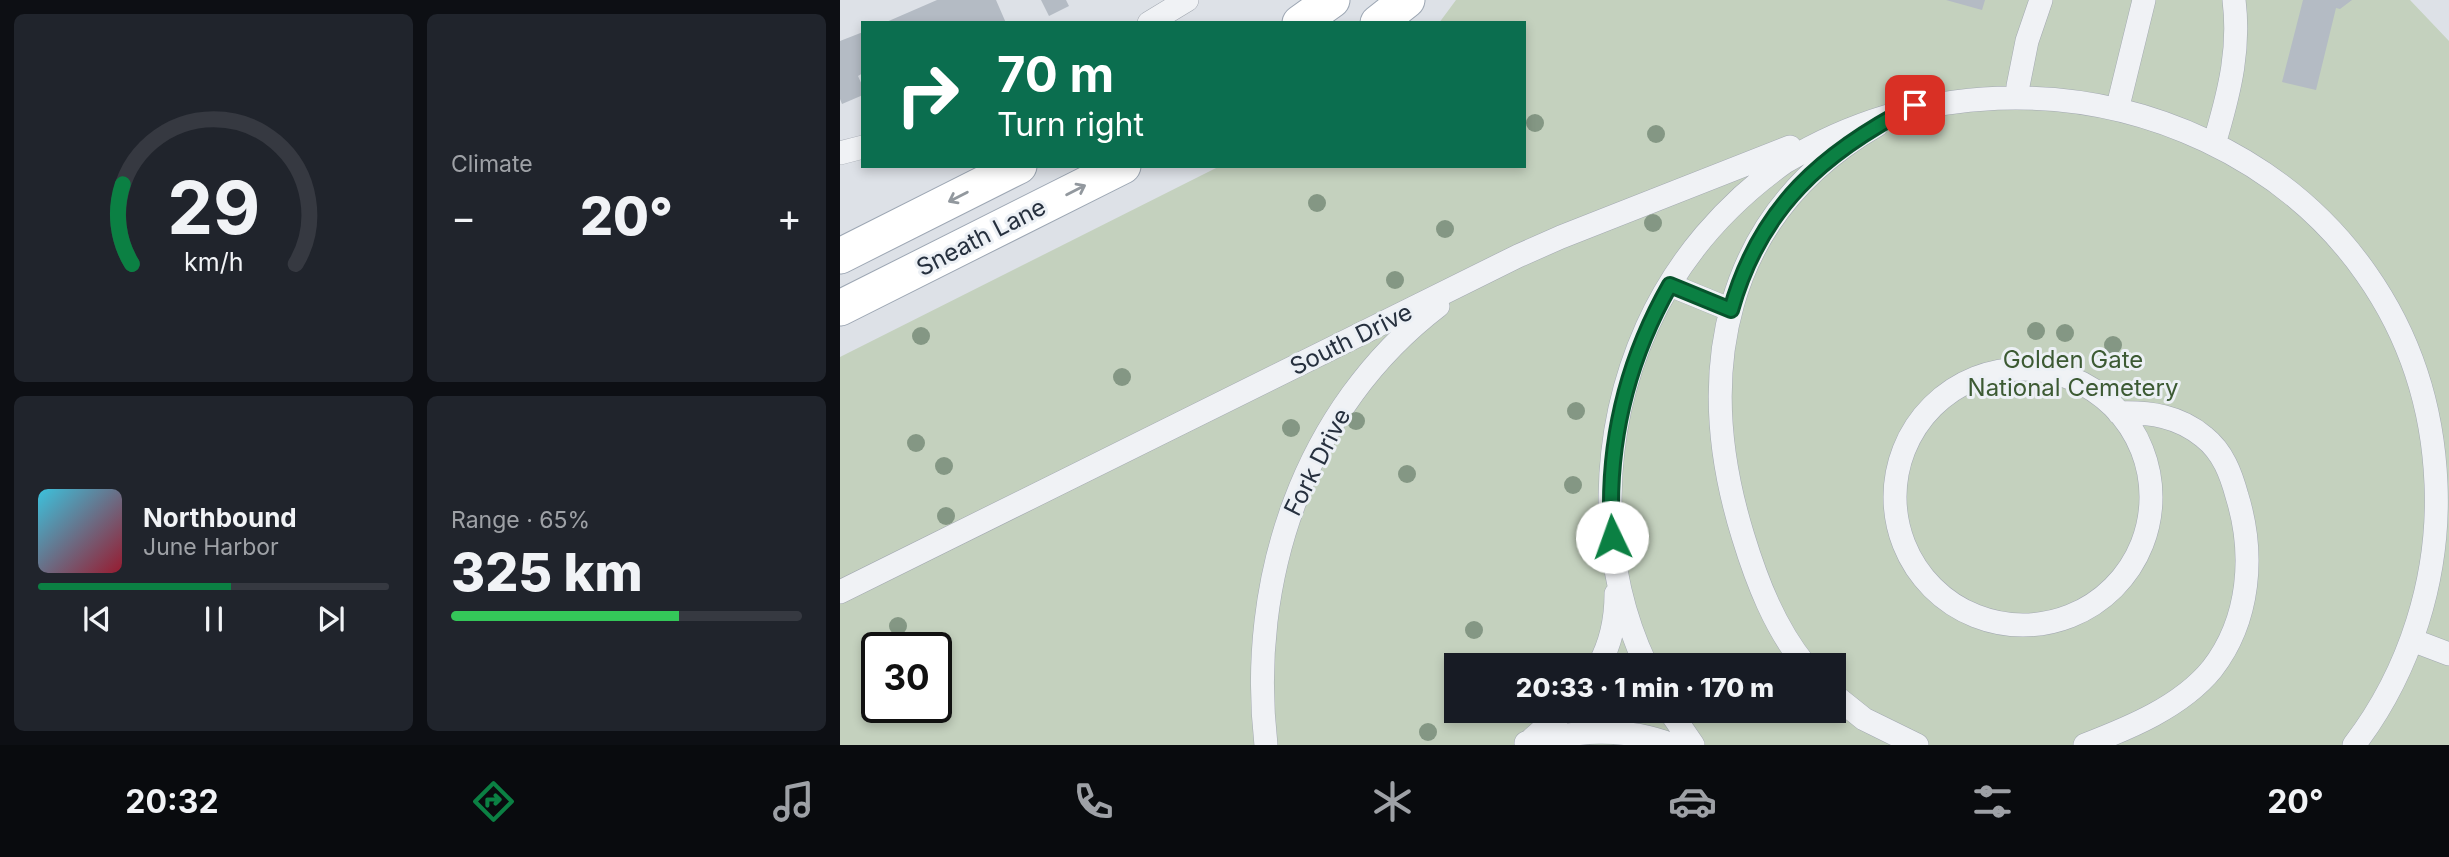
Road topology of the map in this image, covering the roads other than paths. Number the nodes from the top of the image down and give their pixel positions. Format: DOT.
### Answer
graph roads {
  1 [pos="1187,0"];
  2 [pos="1332,0"];
  3 [pos="1407,0"];
  4 [pos="2041,0"];
  5 [pos="2144,0"];
  6 [pos="2234,0"];
  7 [pos="1152,21"];
  8 [pos="1303,21"];
  9 [pos="1381,21"];
  10 [pos="2018,86"];
  11 [pos="1936,95"];
  12 [pos="2120,98"];
  13 [pos="1874,114"];
  14 [pos="2217,134"];
  15 [pos="861,148"];
  16 [pos="840,153"];
  17 [pos="1015,168"];
  18 [pos="1119,168"];
  19 [pos="840,256"];
  20 [pos="1518,256"];
  21 [pos="1670,285"];
  22 [pos="840,308"];
  23 [pos="1731,310"];
  24 [pos="2119,413"];
  25 [pos="1615,565"];
  26 [pos="840,592"];
  27 [pos="2412,640"];
  28 [pos="1604,653"];
  29 [pos="1641,653"];
  30 [pos="1797,653"];
  31 [pos="2449,654"];
  32 [pos="1846,705"];
  33 [pos="1549,723"];
  34 [pos="1679,723"];
  35 [pos="1524,744"];
  36 [pos="1266,745"];
  37 [pos="1672,745"];
  38 [pos="1693,745"];
  39 [pos="1917,745"];
  40 [pos="2085,745"];
  41 [pos="2354,745"];
  1 -- 7 [label="street"];
  2 -- 8 [label="main road"];
  3 -- 9 [label="main road"];
  4 -- 10 [label="street"];
  5 -- 12 [label="street"];
  6 -- 14 [label="street"];
  10 -- 11 [label="street"];
  10 -- 12 [label="street"];
  11 -- 13 [label="street"];
  11 -- 23 [label="street"];
  12 -- 14 [label="street"];
  13 -- 20 [label="street, South Drive"];
  13 -- 21 [label="street"];
  14 -- 27 [label="street"];
  15 -- 16 [label="street"];
  17 -- 19 [label="main road, Sneath Lane, one-way"];
  22 -- 18 [label="main road, Sneath Lane, one-way"];
  20 -- 26 [label="street, South Drive"];
  20 -- 36 [label="street, Fork Drive"];
  21 -- 23 [label="street"];
  21 -- 25 [label="street"];
  23 -- 30 [label="street"];
  24 -- 24 [label="street"];
  24 -- 40 [label="street"];
  25 -- 28 [label="street"];
  25 -- 29 [label="street"];
  27 -- 31 [label="street"];
  27 -- 41 [label="street"];
  32 -- 39 [label="street"];
  33 -- 35 [label="street"];
  34 -- 38 [label="street"];
  35 -- 37 [label="street"];
}
